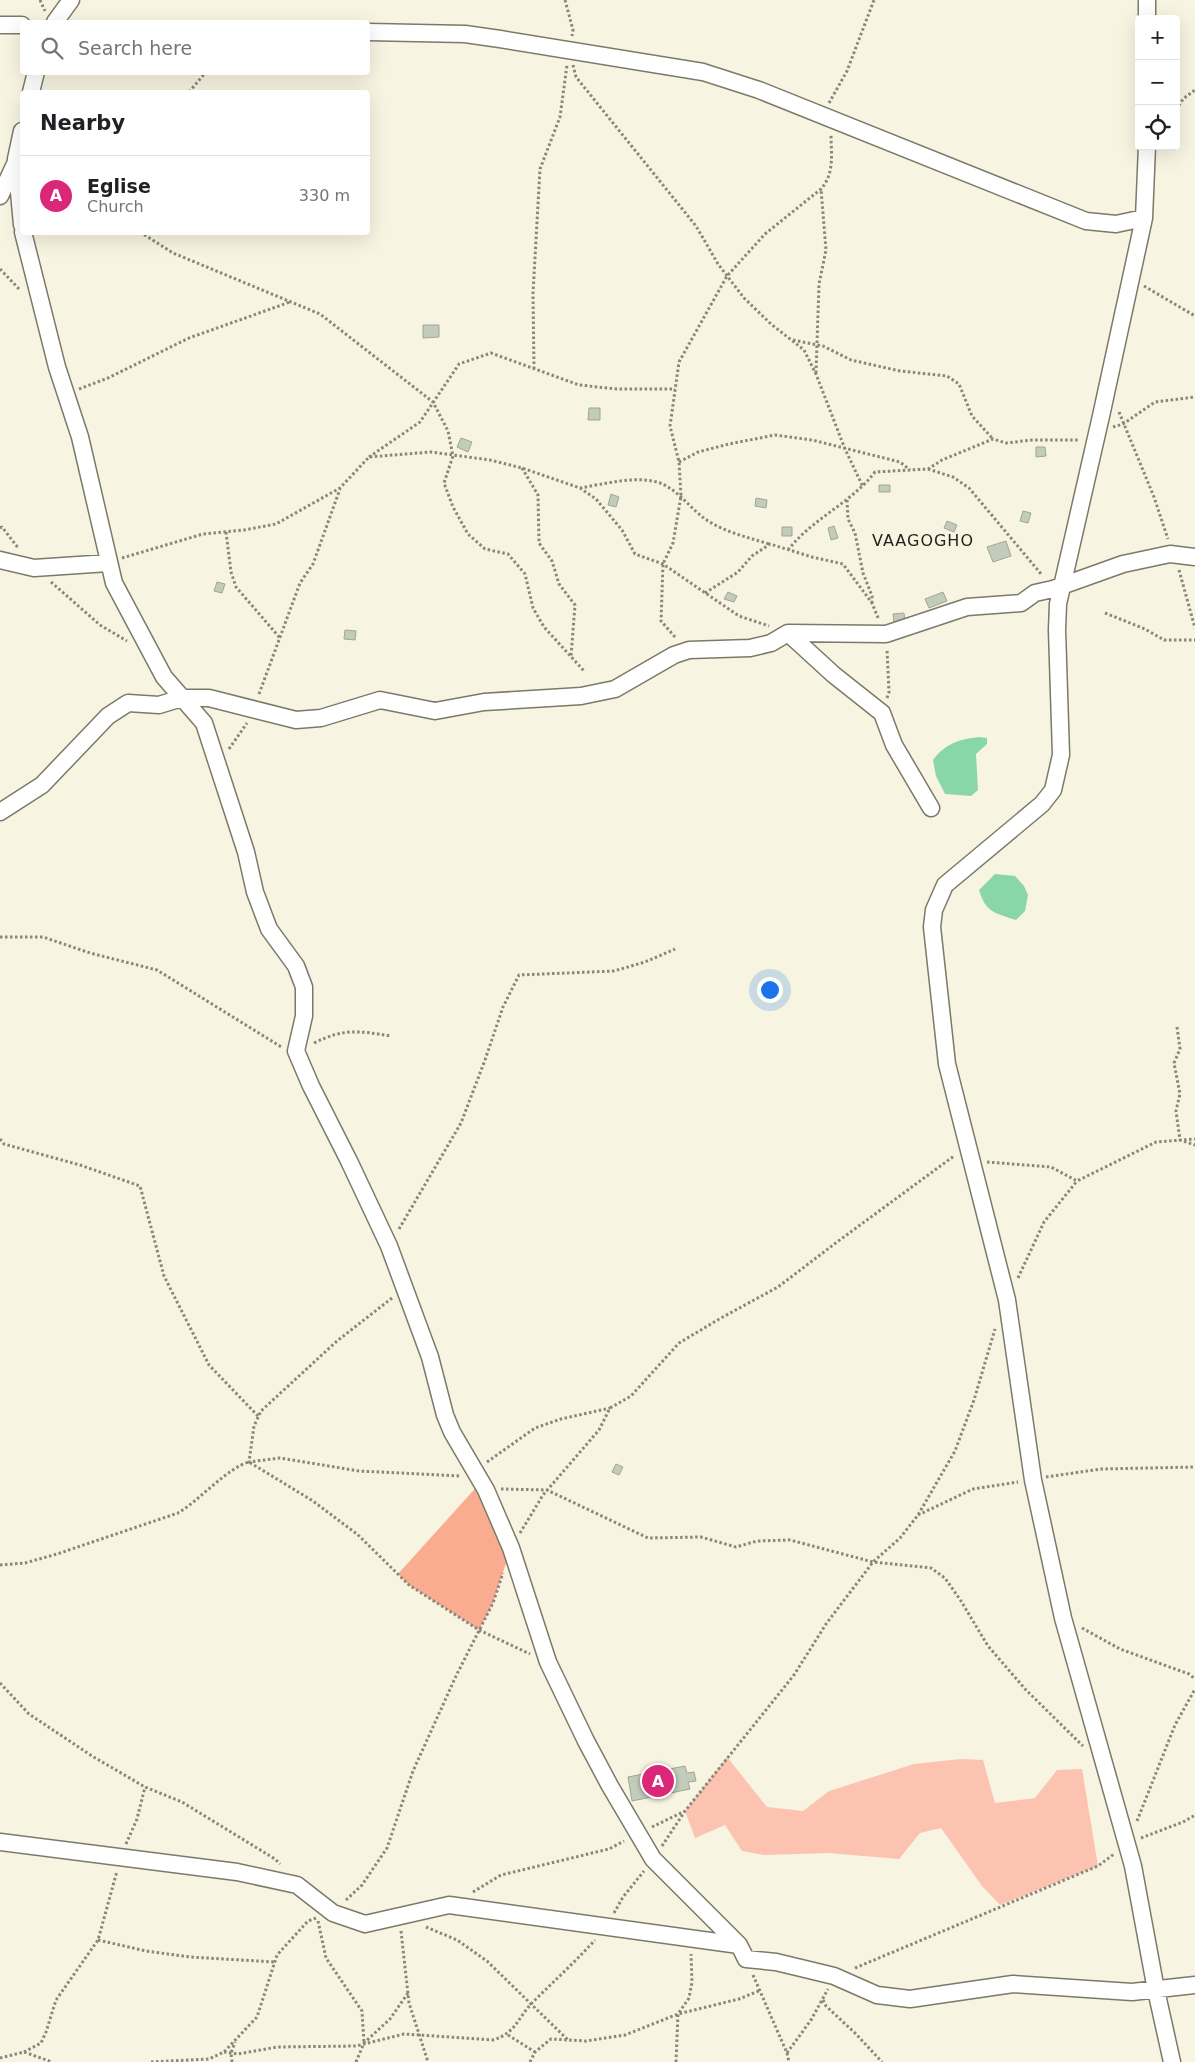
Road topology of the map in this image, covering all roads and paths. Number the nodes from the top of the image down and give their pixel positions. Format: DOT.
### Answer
graph roads {
  1 [pos="71,0"];
  2 [pos="565,0"];
  3 [pos="874,0"];
  4 [pos="1147,0"];
  5 [pos="1147,15"];
  6 [pos="56,20"];
  7 [pos="0,25"];
  8 [pos="20,25"];
  9 [pos="370,32"];
  10 [pos="569,50"];
  11 [pos="35,75"];
  12 [pos="203,75"];
  13 [pos="32,90"];
  14 [pos="191,90"];
  15 [pos="1195,90"];
  16 [pos="1179,105"];
  17 [pos="830,119"];
  18 [pos="20,141"];
  19 [pos="1147,150"];
  20 [pos="16,160"];
  21 [pos="821,188"];
  22 [pos="0,196"];
  23 [pos="20,203"];
  24 [pos="1144,218"];
  25 [pos="24,235"];
  26 [pos="145,235"];
  27 [pos="727,276"];
  28 [pos="1131,279"];
  29 [pos="291,302"];
  30 [pos="1195,316"];
  31 [pos="792,340"];
  32 [pos="816,345"];
  33 [pos="534,369"];
  34 [pos="816,374"];
  35 [pos="675,389"];
  36 [pos="66,394"];
  37 [pos="1195,397"];
  38 [pos="433,402"];
  39 [pos="1118,406"];
  40 [pos="1123,424"];
  41 [pos="1097,434"];
  42 [pos="993,439"];
  43 [pos="845,449"];
  44 [pos="453,456"];
  45 [pos="369,457"];
  46 [pos="679,462"];
  47 [pos="522,468"];
  48 [pos="928,469"];
  49 [pos="910,470"];
  50 [pos="863,487"];
  51 [pos="340,488"];
  52 [pos="580,488"];
  53 [pos="681,496"];
  54 [pos="847,500"];
  55 [pos="0,528"];
  56 [pos="226,532"];
  57 [pos="770,544"];
  58 [pos="788,550"];
  59 [pos="1175,555"];
  60 [pos="1195,557"];
  61 [pos="0,560"];
  62 [pos="108,563"];
  63 [pos="663,564"];
  64 [pos="34,568"];
  65 [pos="1058,587"];
  66 [pos="705,593"];
  67 [pos="872,603"];
  68 [pos="1105,612"];
  69 [pos="1195,628"];
  70 [pos="788,633"];
  71 [pos="886,634"];
  72 [pos="675,637"];
  73 [pos="280,638"];
  74 [pos="1195,640"];
  75 [pos="130,643"];
  76 [pos="571,656"];
  77 [pos="585,672"];
  78 [pos="182,698"];
  79 [pos="252,710"];
  80 [pos="882,713"];
  81 [pos="217,765"];
  82 [pos="931,808"];
  83 [pos="0,812"];
  84 [pos="0,937"];
  85 [pos="675,948"];
  86 [pos="1177,1027"];
  87 [pos="391,1036"];
  88 [pos="296,1051"];
  89 [pos="0,1139"];
  90 [pos="1195,1139"];
  91 [pos="1180,1140"];
  92 [pos="1195,1145"];
  93 [pos="969,1155"];
  94 [pos="1077,1181"];
  95 [pos="389,1246"];
  96 [pos="404,1289"];
  97 [pos="1007,1300"];
  98 [pos="996,1326"];
  99 [pos="610,1408"];
  100 [pos="258,1416"];
  101 [pos="249,1462"];
  102 [pos="1195,1468"];
  103 [pos="474,1471"];
  104 [pos="1033,1480"];
  105 [pos="486,1490"];
  106 [pos="547,1490"];
  107 [pos="918,1515"];
  108 [pos="510,1548"];
  109 [pos="873,1562"];
  110 [pos="0,1565"];
  111 [pos="1063,1618"];
  112 [pos="479,1630"];
  113 [pos="548,1662"];
  114 [pos="1195,1679"];
  115 [pos="0,1683"];
  116 [pos="1195,1689"];
  117 [pos="1084,1746"];
  118 [pos="145,1786"];
  119 [pos="686,1811"];
  120 [pos="1195,1814"];
  121 [pos="639,1833"];
  122 [pos="0,1842"];
  123 [pos="1127,1843"];
  124 [pos="120,1857"];
  125 [pos="654,1859"];
  126 [pos="281,1865"];
  127 [pos="449,1906"];
  128 [pos="312,1909"];
  129 [pos="325,1915"];
  130 [pos="400,1916"];
  131 [pos="424,1926"];
  132 [pos="606,1928"];
  133 [pos="98,1940"];
  134 [pos="691,1940"];
  135 [pos="743,1952"];
  136 [pos="275,1962"];
  137 [pos="834,1976"];
  138 [pos="1195,1984"];
  139 [pos="761,1990"];
  140 [pos="1156,1990"];
  141 [pos="408,1992"];
  142 [pos="822,1999"];
  143 [pos="531,2004"];
  144 [pos="678,2014"];
  145 [pos="420,2035"];
  146 [pos="508,2035"];
  147 [pos="236,2039"];
  148 [pos="568,2040"];
  149 [pos="364,2044"];
  150 [pos="24,2052"];
  151 [pos="224,2052"];
  152 [pos="535,2052"];
  153 [pos="231,2053"];
  154 [pos="787,2053"];
  155 [pos="0,2058"];
  156 [pos="52,2062"];
  157 [pos="151,2062"];
  158 [pos="232,2062"];
  159 [pos="356,2062"];
  160 [pos="428,2062"];
  161 [pos="530,2062"];
  162 [pos="676,2062"];
  163 [pos="789,2062"];
  164 [pos="882,2062"];
  165 [pos="1172,2062"];
  1 -- 6 [label="street"];
  2 -- 10 [label="path"];
  3 -- 17 [label="path"];
  4 -- 5 [label="street"];
  7 -- 8 [label="street"];
  9 -- 10 [label="street"];
  10 -- 17 [label="street"];
  10 -- 27 [label="path"];
  10 -- 33 [label="path"];
  11 -- 13 [label="street"];
  12 -- 14 [label="path"];
  15 -- 16 [label="path"];
  17 -- 21 [label="path"];
  17 -- 24 [label="street"];
  18 -- 20 [label="street"];
  19 -- 24 [label="street"];
  20 -- 22 [label="street"];
  20 -- 23 [label="street"];
  21 -- 27 [label="path"];
  21 -- 32 [label="path"];
  24 -- 28 [label="street"];
  25 -- 36 [label="street"];
  26 -- 29 [label="path"];
  27 -- 31 [label="path"];
  27 -- 35 [label="path"];
  28 -- 30 [label="path"];
  28 -- 41 [label="street"];
  29 -- 36 [label="path"];
  29 -- 38 [label="path"];
  31 -- 32 [label="path"];
  31 -- 34 [label="path"];
  32 -- 34 [label="path"];
  32 -- 42 [label="path"];
  33 -- 35 [label="path"];
  33 -- 38 [label="path"];
  34 -- 43 [label="path"];
  35 -- 46 [label="path"];
  36 -- 62 [label="street"];
  37 -- 40 [label="path"];
  38 -- 44 [label="path"];
  38 -- 45 [label="path"];
  39 -- 40 [label="path"];
  40 -- 41 [label="path"];
  40 -- 59 [label="path"];
  41 -- 42 [label="path"];
  41 -- 65 [label="street"];
  42 -- 48 [label="path"];
  43 -- 46 [label="path"];
  43 -- 49 [label="path"];
  43 -- 50 [label="path"];
  44 -- 45 [label="path"];
  44 -- 47 [label="path"];
  44 -- 76 [label="path"];
  45 -- 51 [label="path"];
  46 -- 53 [label="path"];
  47 -- 52 [label="path"];
  47 -- 76 [label="path"];
  48 -- 49 [label="path"];
  48 -- 65 [label="path"];
  49 -- 50 [label="path"];
  50 -- 54 [label="path"];
  51 -- 56 [label="path"];
  51 -- 73 [label="path"];
  52 -- 53 [label="path"];
  52 -- 63 [label="path"];
  53 -- 57 [label="path"];
  53 -- 63 [label="path"];
  54 -- 58 [label="path"];
  54 -- 67 [label="path"];
  55 -- 64 [label="path"];
  56 -- 62 [label="path"];
  56 -- 73 [label="path"];
  57 -- 58 [label="path"];
  57 -- 66 [label="path"];
  58 -- 67 [label="path"];
  59 -- 60 [label="street"];
  59 -- 65 [label="street"];
  59 -- 69 [label="path"];
  61 -- 64 [label="street"];
  62 -- 64 [label="street"];
  62 -- 78 [label="street"];
  63 -- 66 [label="path"];
  63 -- 72 [label="path"];
  64 -- 75 [label="path"];
  65 -- 71 [label="street"];
  65 -- 93 [label="street"];
  66 -- 70 [label="path"];
  67 -- 71 [label="path"];
  68 -- 74 [label="path"];
  70 -- 71 [label="street"];
  70 -- 79 [label="street"];
  70 -- 80 [label="street"];
  71 -- 80 [label="path"];
  73 -- 79 [label="path"];
  76 -- 77 [label="path"];
  78 -- 79 [label="street"];
  78 -- 81 [label="street"];
  78 -- 83 [label="street"];
  79 -- 81 [label="path"];
  80 -- 82 [label="street"];
  81 -- 88 [label="street"];
  84 -- 88 [label="path"];
  85 -- 95 [label="path"];
  86 -- 91 [label="path"];
  87 -- 88 [label="path"];
  88 -- 95 [label="street"];
  89 -- 100 [label="path"];
  90 -- 91 [label="path"];
  91 -- 92 [label="path"];
  91 -- 94 [label="path"];
  93 -- 94 [label="path"];
  93 -- 97 [label="street"];
  93 -- 99 [label="path"];
  94 -- 97 [label="path"];
  95 -- 96 [label="street"];
  96 -- 100 [label="path"];
  96 -- 103 [label="street"];
  97 -- 104 [label="street"];
  98 -- 107 [label="path"];
  99 -- 103 [label="path"];
  99 -- 106 [label="path"];
  100 -- 101 [label="path"];
  101 -- 103 [label="path"];
  101 -- 110 [label="path"];
  101 -- 112 [label="path"];
  102 -- 104 [label="path"];
  103 -- 105 [label="street"];
  104 -- 107 [label="path"];
  104 -- 111 [label="street"];
  105 -- 106 [label="path"];
  105 -- 108 [label="street"];
  106 -- 108 [label="path"];
  106 -- 109 [label="path"];
  107 -- 109 [label="path"];
  108 -- 112 [label="path"];
  108 -- 113 [label="street"];
  109 -- 117 [label="path"];
  109 -- 119 [label="path"];
  111 -- 114 [label="path"];
  111 -- 123 [label="street"];
  112 -- 113 [label="path"];
  112 -- 129 [label="path"];
  113 -- 121 [label="street"];
  115 -- 118 [label="path"];
  116 -- 123 [label="path"];
  118 -- 124 [label="path"];
  118 -- 126 [label="path"];
  119 -- 121 [label="path"];
  119 -- 125 [label="path"];
  120 -- 123 [label="path"];
  121 -- 125 [label="street"];
  121 -- 127 [label="path"];
  122 -- 124 [label="street"];
  123 -- 137 [label="path"];
  123 -- 140 [label="street"];
  124 -- 129 [label="street"];
  124 -- 133 [label="path"];
  125 -- 132 [label="path"];
  125 -- 135 [label="street"];
  127 -- 130 [label="street"];
  127 -- 132 [label="street"];
  128 -- 129 [label="path"];
  129 -- 130 [label="street"];
  129 -- 136 [label="path"];
  129 -- 149 [label="path"];
  130 -- 141 [label="path"];
  131 -- 143 [label="path"];
  132 -- 134 [label="street"];
  132 -- 143 [label="path"];
  133 -- 136 [label="path"];
  133 -- 150 [label="path"];
  134 -- 135 [label="street"];
  134 -- 144 [label="path"];
  135 -- 137 [label="street"];
  135 -- 139 [label="path"];
  136 -- 147 [label="path"];
  137 -- 140 [label="street"];
  137 -- 142 [label="path"];
  138 -- 140 [label="street"];
  139 -- 144 [label="path"];
  139 -- 154 [label="path"];
  140 -- 165 [label="street"];
  141 -- 145 [label="path"];
  141 -- 149 [label="path"];
  142 -- 154 [label="path"];
  142 -- 164 [label="path"];
  143 -- 146 [label="path"];
  143 -- 148 [label="path"];
  144 -- 148 [label="path"];
  144 -- 162 [label="path"];
  145 -- 146 [label="path"];
  145 -- 149 [label="path"];
  145 -- 160 [label="path"];
  146 -- 152 [label="path"];
  147 -- 151 [label="path"];
  147 -- 153 [label="path"];
  148 -- 152 [label="path"];
  149 -- 153 [label="path"];
  149 -- 159 [label="path"];
  150 -- 155 [label="path"];
  150 -- 156 [label="path"];
  151 -- 153 [label="path"];
  151 -- 157 [label="path"];
  152 -- 161 [label="path"];
  153 -- 158 [label="path"];
  154 -- 163 [label="path"];
}
